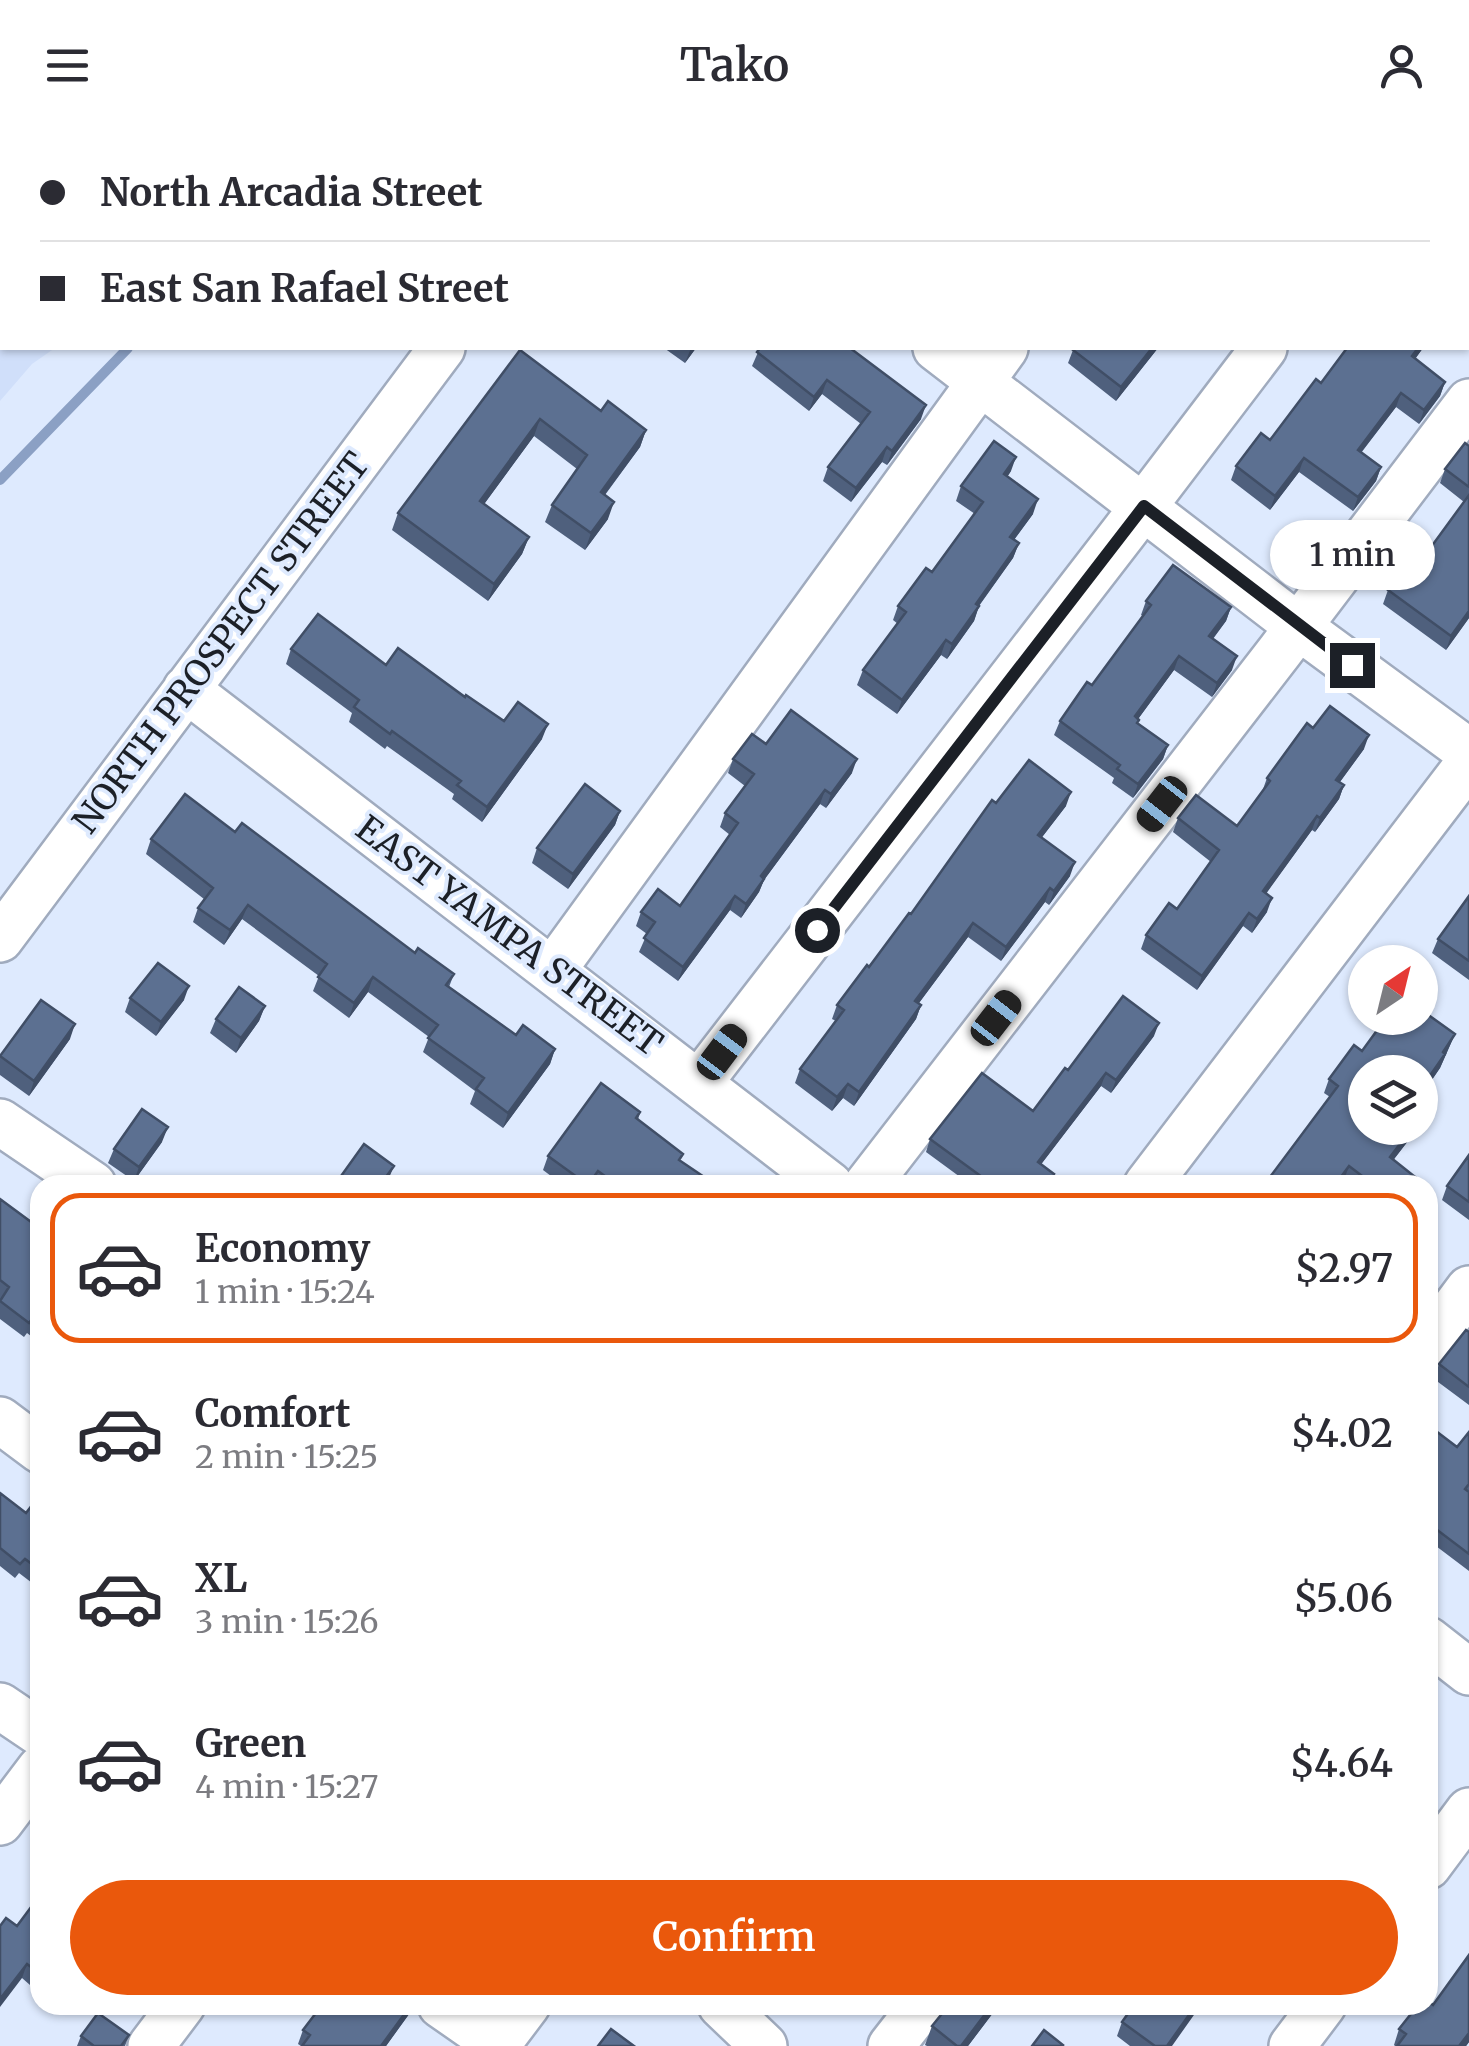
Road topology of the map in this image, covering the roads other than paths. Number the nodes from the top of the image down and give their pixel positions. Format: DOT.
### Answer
graph roads {
  1 [pos="440,350"];
  2 [pos="943,350"];
  3 [pos="1262,350"];
  4 [pos="992,364"];
  5 [pos="1469,402"];
  6 [pos="1144,506"];
  7 [pos="1299,626"];
  8 [pos="186,689"];
  9 [pos="1469,752"];
  10 [pos="1469,762"];
  11 [pos="0,939"];
  12 [pos="553,970"];
  13 [pos="699,1082"];
  14 [pos="0,1122"];
  15 [pos="78,1175"];
  16 [pos="817,1175"];
  17 [pos="876,1175"];
  18 [pos="1155,1175"];
  19 [pos="1469,1289"];
  20 [pos="1438,1331"];
  21 [pos="0,1420"];
  22 [pos="30,1442"];
  23 [pos="1438,1648"];
  24 [pos="1469,1672"];
  25 [pos="0,1706"];
  26 [pos="30,1726"];
  27 [pos="30,1783"];
  28 [pos="1469,1811"];
  29 [pos="0,1822"];
  30 [pos="1438,1853"];
  31 [pos="174,2015"];
  32 [pos="455,2015"];
  33 [pos="520,2015"];
  34 [pos="731,2015"];
  35 [pos="915,2015"];
  36 [pos="1315,2015"];
  37 [pos="496,2045"];
  38 [pos="151,2046"];
  39 [pos="764,2046"];
  40 [pos="892,2046"];
  41 [pos="1292,2046"];
  1 -- 8 [label="street, NORTH PROSPECT STREET"];
  2 -- 4 [label="street"];
  3 -- 6 [label="street"];
  4 -- 6 [label="street"];
  4 -- 12 [label="street"];
  5 -- 7 [label="street"];
  6 -- 7 [label="street"];
  6 -- 13 [label="street"];
  7 -- 9 [label="street"];
  7 -- 17 [label="street"];
  8 -- 11 [label="street, NORTH PROSPECT STREET"];
  8 -- 12 [label="street, EAST YAMPA STREET"];
  10 -- 18 [label="street"];
  12 -- 13 [label="street, EAST YAMPA STREET"];
  13 -- 16 [label="street, EAST YAMPA STREET"];
  14 -- 15 [label="street"];
  19 -- 20 [label="street"];
  21 -- 22 [label="street"];
  23 -- 24 [label="street"];
  25 -- 26 [label="street"];
  27 -- 29 [label="street"];
  28 -- 30 [label="street"];
  31 -- 38 [label="street"];
  32 -- 37 [label="street"];
  33 -- 37 [label="street"];
  34 -- 39 [label="street"];
  35 -- 40 [label="street"];
  36 -- 41 [label="street"];
}
